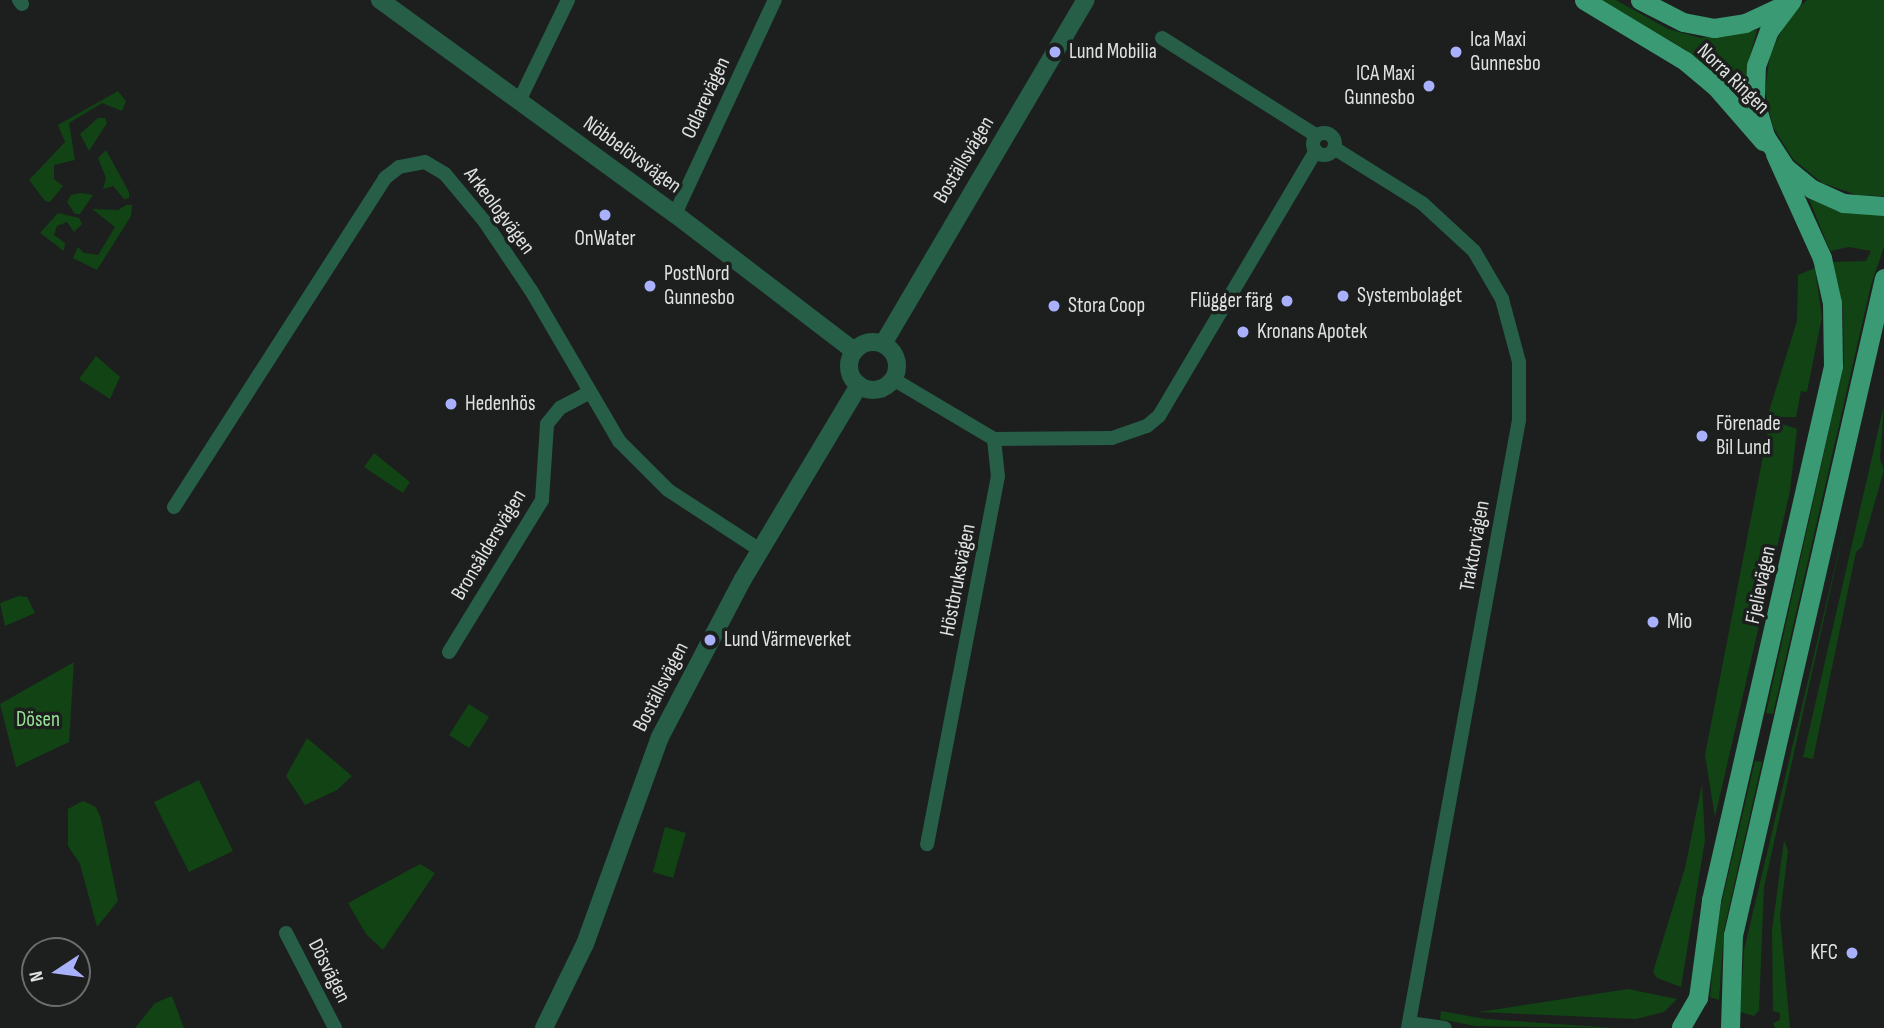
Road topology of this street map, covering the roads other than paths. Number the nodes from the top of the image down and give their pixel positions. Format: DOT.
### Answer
graph roads {
  1 [pos="380,0"];
  2 [pos="568,0"];
  3 [pos="775,0"];
  4 [pos="1086,0"];
  5 [pos="1584,0"];
  6 [pos="1640,0"];
  7 [pos="1791,1"];
  8 [pos="1162,38"];
  9 [pos="520,99"];
  10 [pos="1317,136"];
  11 [pos="1334,148"];
  12 [pos="1316,151"];
  13 [pos="1774,153"];
  14 [pos="1884,206"];
  15 [pos="675,214"];
  16 [pos="1884,278"];
  17 [pos="883,344"];
  18 [pos="854,351"];
  19 [pos="893,379"];
  20 [pos="859,385"];
  21 [pos="588,393"];
  22 [pos="994,439"];
  23 [pos="174,507"];
  24 [pos="760,550"];
  25 [pos="449,652"];
  26 [pos="927,844"];
  27 [pos="286,933"];
  28 [pos="1408,1025"];
  29 [pos="335,1028"];
  30 [pos="544,1028"];
  31 [pos="1445,1028"];
  32 [pos="1683,1028"];
  33 [pos="1730,1028"];
  1 -- 9 [label="street, Nöbbelövsvägen"];
  2 -- 9 [label="street"];
  3 -- 15 [label="street, Odlarevägen"];
  4 -- 17 [label="street, Boställsvägen"];
  5 -- 13 [label="main road, Norra Ringen"];
  6 -- 7 [label="main road, Norra Ringen"];
  7 -- 13 [label="main road, Fjelievägen"];
  8 -- 10 [label="street, Traktorvägen"];
  9 -- 15 [label="street, Nöbbelövsvägen"];
  10 -- 11 [label="street, Traktorvägen"];
  10 -- 12 [label="street"];
  11 -- 12 [label="street"];
  11 -- 28 [label="street, Traktorvägen"];
  12 -- 22 [label="street"];
  13 -- 14 [label="main road, Norra Ringen"];
  13 -- 32 [label="main road, Fjelievägen"];
  15 -- 18 [label="street, Nöbbelövsvägen"];
  16 -- 33 [label="main road"];
  17 -- 18 [label="street"];
  17 -- 19 [label="street"];
  18 -- 20 [label="street"];
  19 -- 20 [label="street"];
  19 -- 22 [label="street"];
  20 -- 24 [label="street, Boställsvägen"];
  21 -- 23 [label="street, Arkeologvägen"];
  21 -- 24 [label="street, Arkeologvägen"];
  21 -- 25 [label="street, Bronsåldersvägen"];
  22 -- 26 [label="street, Höstbruksvägen"];
  24 -- 30 [label="street, Boställsvägen"];
  27 -- 29 [label="street, Dösvägen"];
  28 -- 31 [label="street"];
}
